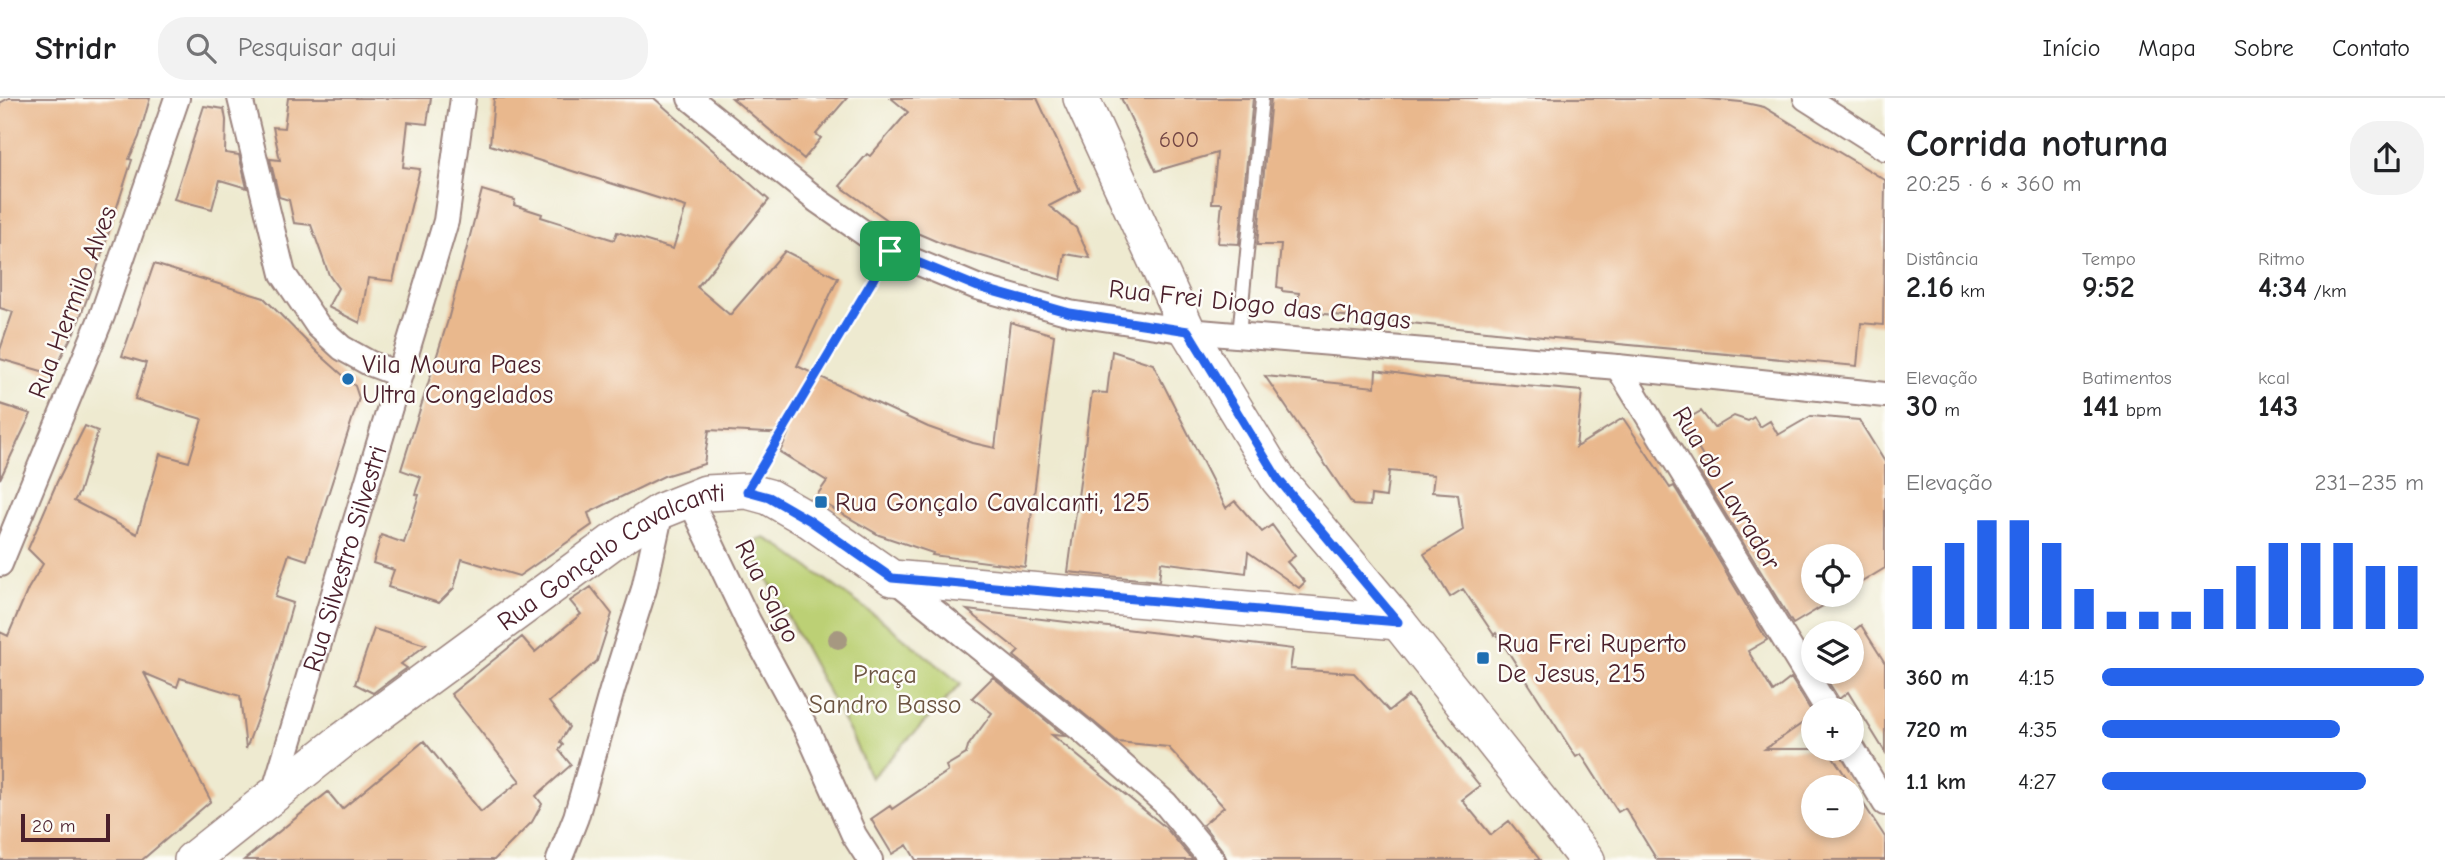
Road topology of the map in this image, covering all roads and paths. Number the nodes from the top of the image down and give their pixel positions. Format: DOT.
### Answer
graph roads {
  1 [pos="177,98"];
  2 [pos="240,98"];
  3 [pos="463,98"];
  4 [pos="691,98"];
  5 [pos="1081,98"];
  6 [pos="1262,98"];
  7 [pos="1806,98"];
  8 [pos="1885,148"];
  9 [pos="890,251"];
  10 [pos="1188,331"];
  11 [pos="1238,335"];
  12 [pos="1618,367"];
  13 [pos="398,374"];
  14 [pos="1885,395"];
  15 [pos="747,491"];
  16 [pos="675,505"];
  17 [pos="611,543"];
  18 [pos="0,564"];
  19 [pos="649,565"];
  20 [pos="892,578"];
  21 [pos="1398,622"];
  22 [pos="1821,698"];
  23 [pos="1860,761"];
  24 [pos="273,796"];
  25 [pos="1885,803"];
  26 [pos="192,860"];
  27 [pos="559,860"];
  28 [pos="870,860"];
  29 [pos="1212,860"];
  30 [pos="1587,860"];
  1 -- 18 [label="street, Rua Hermilo Alves"];
  2 -- 13 [label="street"];
  3 -- 13 [label="street, Rua Silvestro Silvestri"];
  4 -- 9 [label="street, Rua Frei Diogo das Chagas"];
  5 -- 10 [label="street"];
  6 -- 11 [label="lane"];
  7 -- 8 [label="street"];
  9 -- 10 [label="street, Rua Frei Diogo das Chagas"];
  9 -- 15 [label="path"];
  10 -- 11 [label="street, Rua Frei Diogo das Chagas"];
  10 -- 21 [label="street"];
  11 -- 12 [label="street, Rua Frei Diogo das Chagas"];
  12 -- 14 [label="street, Rua Frei Diogo das Chagas"];
  12 -- 22 [label="street, Rua do Lavrador"];
  13 -- 24 [label="street, Rua Silvestro Silvestri"];
  15 -- 16 [label="street, Rua Gonçalo Cavalcanti"];
  15 -- 20 [label="street, Rua Gonçalo Cavalcanti"];
  16 -- 17 [label="street, Rua Gonçalo Cavalcanti"];
  16 -- 19 [label="street"];
  16 -- 28 [label="street, Rua Salgo"];
  17 -- 19 [label="street"];
  17 -- 24 [label="street, Rua Gonçalo Cavalcanti"];
  19 -- 27 [label="street"];
  20 -- 21 [label="street"];
  20 -- 29 [label="street, Rua Gonçalo Cavalcanti"];
  21 -- 30 [label="street"];
  23 -- 25 [label="street"];
  24 -- 26 [label="street"];
}
